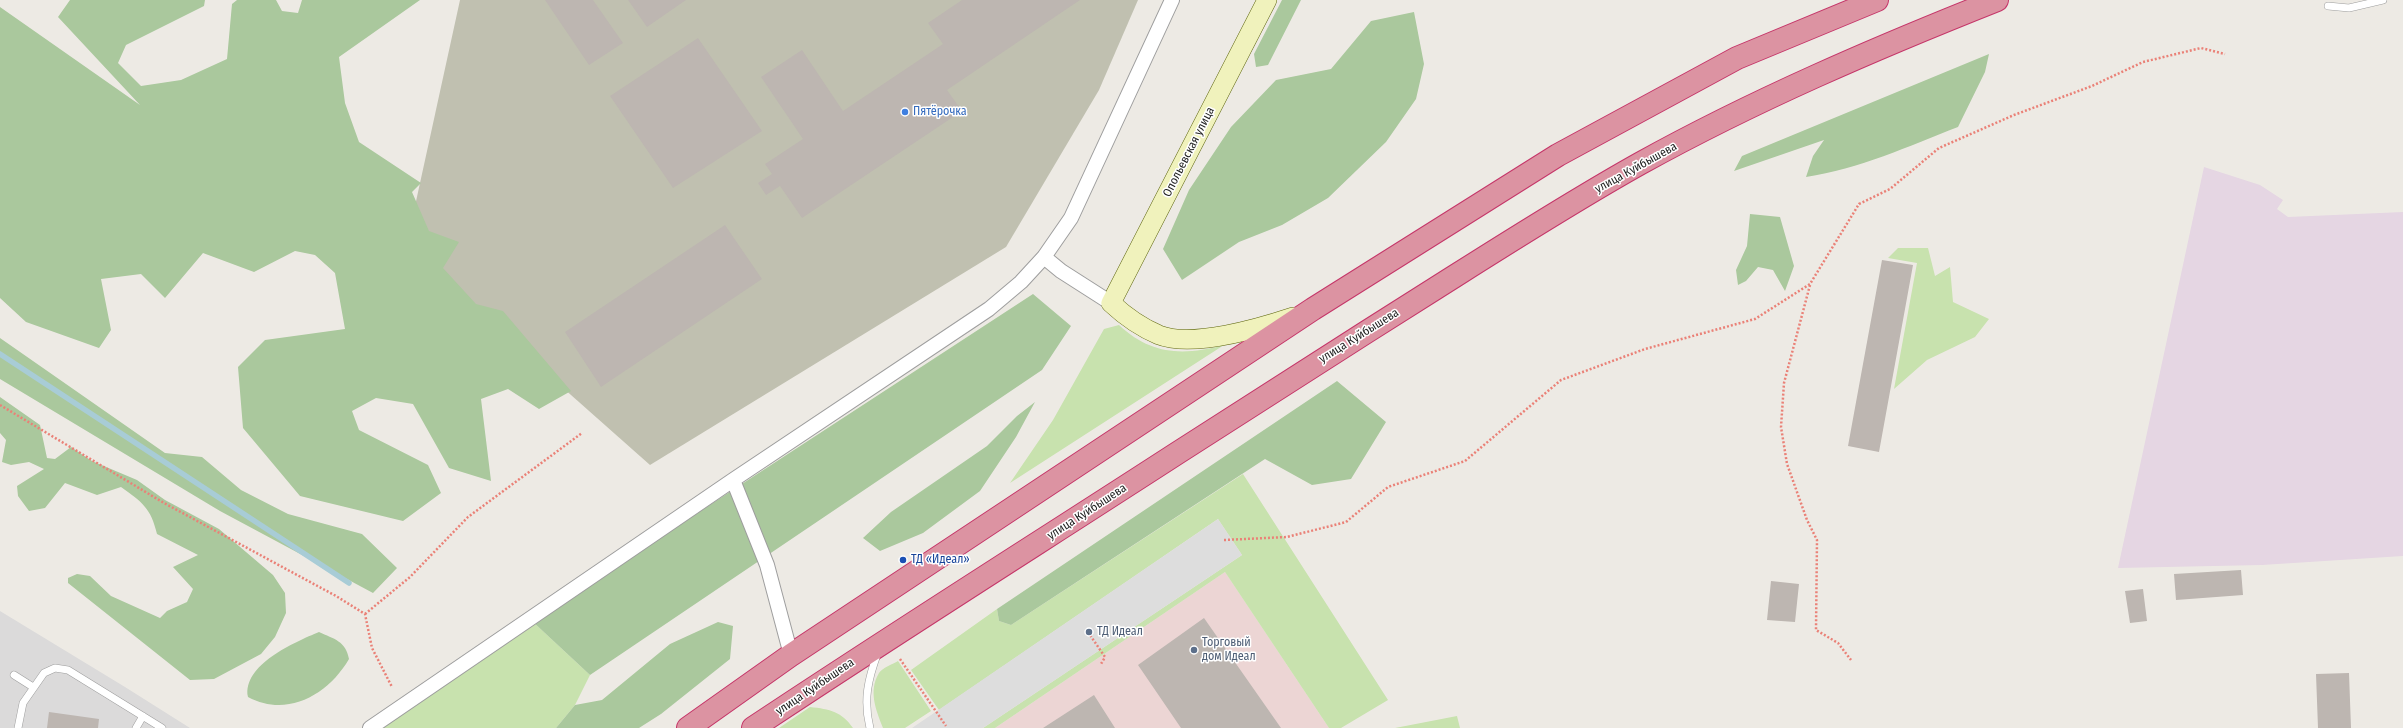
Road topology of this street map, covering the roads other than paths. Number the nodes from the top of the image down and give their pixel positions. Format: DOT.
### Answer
graph roads {
  1 [pos="1172,0"];
  2 [pos="1267,0"];
  3 [pos="1877,0"];
  4 [pos="1997,0"];
  5 [pos="2383,0"];
  6 [pos="2328,6"];
  7 [pos="1044,257"];
  8 [pos="1111,303"];
  9 [pos="1313,309"];
  10 [pos="733,480"];
  11 [pos="882,642"];
  12 [pos="791,655"];
  13 [pos="14,675"];
  14 [pos="33,687"];
  15 [pos="143,716"];
  16 [pos="18,728"];
  17 [pos="136,728"];
  18 [pos="162,728"];
  19 [pos="370,728"];
  20 [pos="688,728"];
  21 [pos="753,728"];
  22 [pos="870,728"];
  1 -- 7 [label="street"];
  2 -- 8 [label="street, Опольевская улица"];
  3 -- 9 [label="highway"];
  4 -- 11 [label="highway, улица Куйбышева"];
  5 -- 6 [label="lane"];
  7 -- 8 [label="street"];
  7 -- 10 [label="street"];
  8 -- 9 [label="street"];
  9 -- 12 [label="highway"];
  10 -- 12 [label="street"];
  10 -- 19 [label="street"];
  11 -- 21 [label="highway, улица Куйбышева"];
  11 -- 22 [label="lane"];
  12 -- 20 [label="highway"];
  13 -- 14 [label="lane"];
  14 -- 15 [label="lane"];
  14 -- 16 [label="lane"];
  15 -- 17 [label="lane"];
  15 -- 18 [label="lane"];
}
